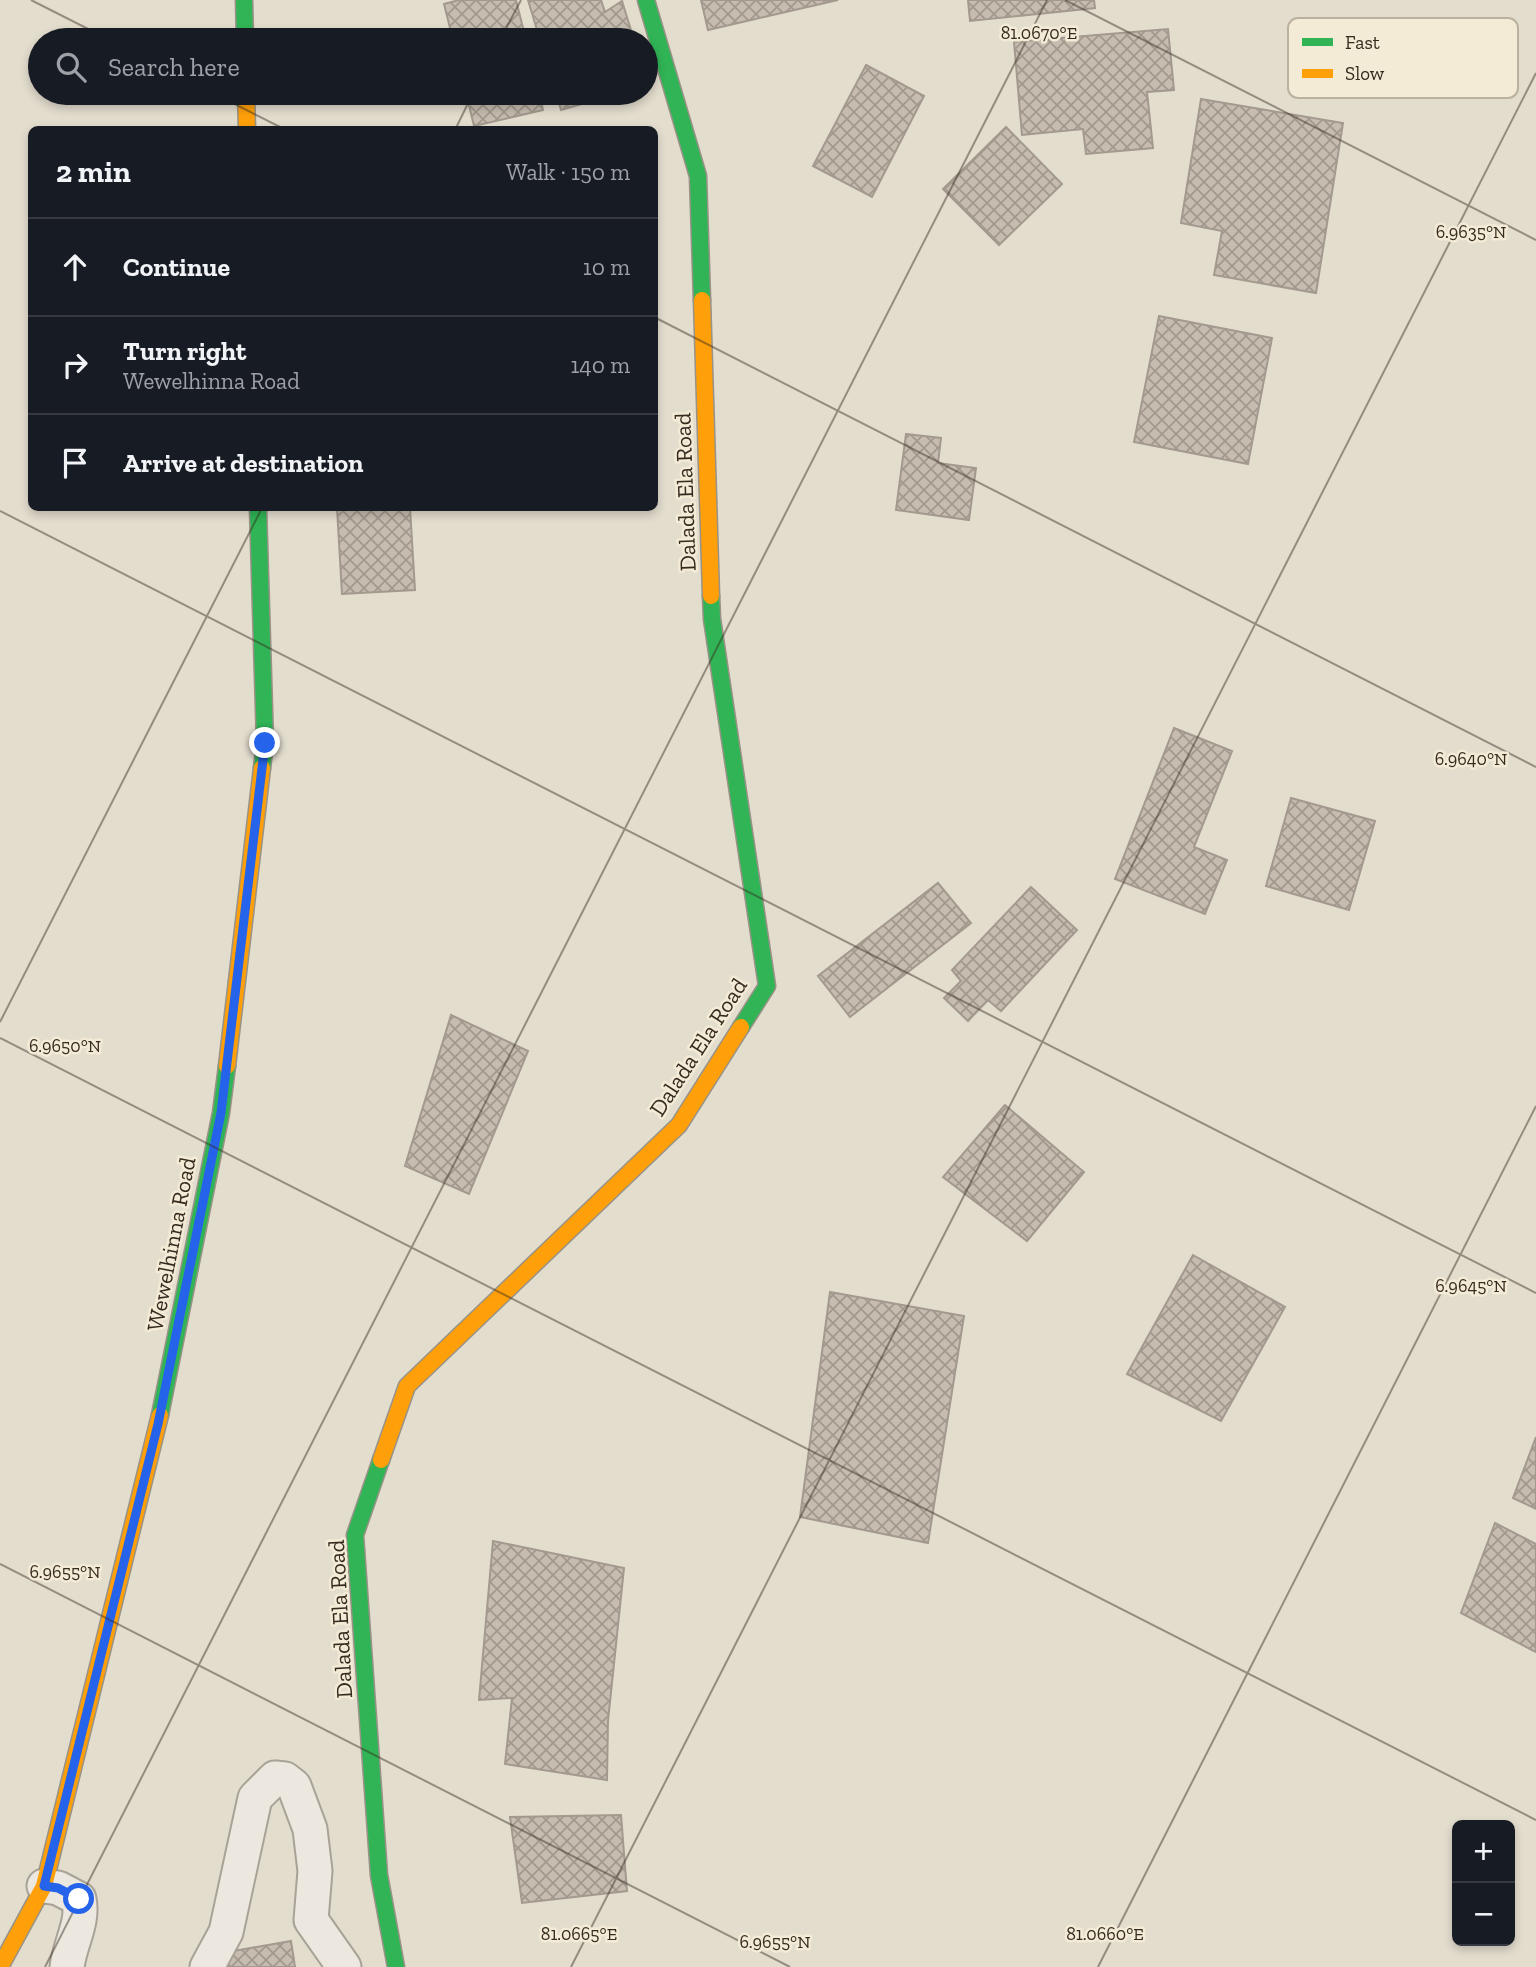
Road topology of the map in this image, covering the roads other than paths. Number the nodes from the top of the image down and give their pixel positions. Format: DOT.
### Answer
graph roads {
  1 [pos="244,0"];
  2 [pos="646,0"];
  3 [pos="245,28"];
  4 [pos="654,28"];
  5 [pos="658,41"];
  6 [pos="246,105"];
  7 [pos="247,126"];
  8 [pos="258,511"];
  9 [pos="44,1886"];
  10 [pos="0,1967"];
  11 [pos="67,1967"];
  12 [pos="207,1967"];
  13 [pos="344,1967"];
  14 [pos="396,1967"];
  1 -- 3 [label="street"];
  2 -- 4 [label="street, Dalada Ela Road"];
  5 -- 14 [label="street, Dalada Ela Road"];
  6 -- 7 [label="street"];
  8 -- 9 [label="street, Wewelhinna Road"];
  9 -- 10 [label="street, Wewelhinna Road"];
  9 -- 11 [label="lane"];
  12 -- 13 [label="lane"];
}
